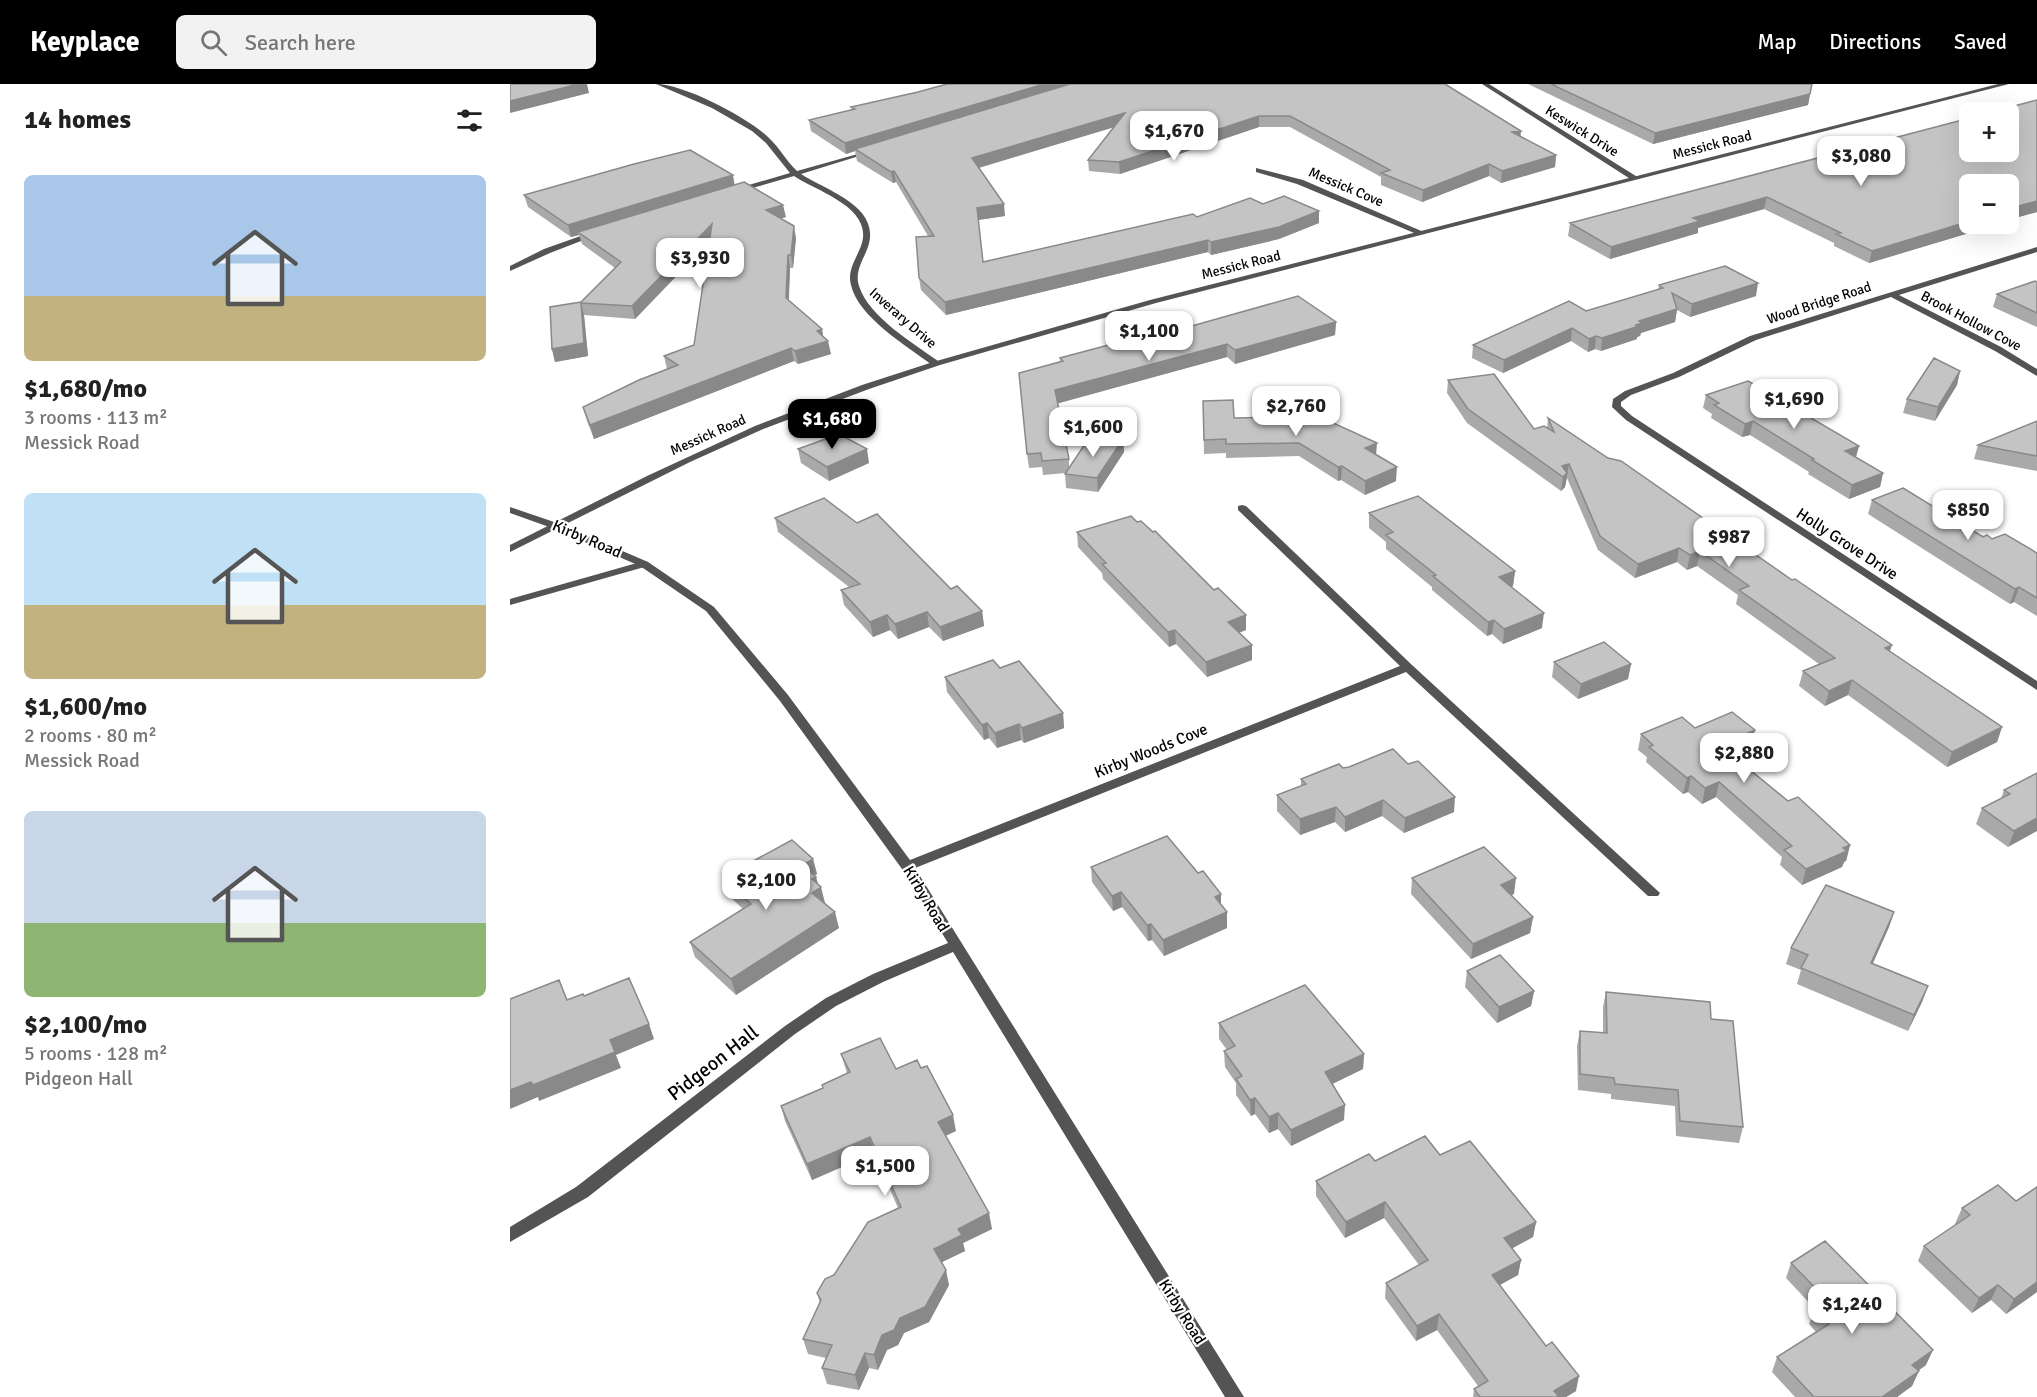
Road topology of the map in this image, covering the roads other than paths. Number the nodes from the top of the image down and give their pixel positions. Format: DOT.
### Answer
graph roads {
  1 [pos="659,84"];
  2 [pos="1485,84"];
  3 [pos="2006,84"];
  4 [pos="873,151"];
  5 [pos="1259,170"];
  6 [pos="796,174"];
  7 [pos="1635,178"];
  8 [pos="727,194"];
  9 [pos="602,232"];
  10 [pos="1422,233"];
  11 [pos="2037,249"];
  12 [pos="510,269"];
  13 [pos="1891,294"];
  14 [pos="935,363"];
  15 [pos="2037,373"];
  16 [pos="1616,401"];
  17 [pos="1242,508"];
  18 [pos="510,510"];
  19 [pos="556,525"];
  20 [pos="510,549"];
  21 [pos="644,564"];
  22 [pos="510,602"];
  23 [pos="1408,667"];
  24 [pos="2037,686"];
  25 [pos="907,866"];
  26 [pos="1653,893"];
  27 [pos="955,946"];
  28 [pos="510,1235"];
  29 [pos="1235,1397"];
  1 -- 6 [label="street, Inverary Drive"];
  2 -- 7 [label="street, Keswick Drive"];
  3 -- 7 [label="street, Messick Road"];
  4 -- 6 [label="street"];
  5 -- 10 [label="street, Messick Cove"];
  6 -- 8 [label="street"];
  6 -- 14 [label="street, Inverary Drive"];
  7 -- 10 [label="street, Messick Road"];
  9 -- 12 [label="street"];
  10 -- 14 [label="street, Messick Road"];
  11 -- 13 [label="street, Wood Bridge Road"];
  13 -- 15 [label="street, Brook Hollow Cove"];
  13 -- 16 [label="street, Wood Bridge Road"];
  14 -- 19 [label="street, Messick Road"];
  16 -- 24 [label="street, Holly Grove Drive"];
  17 -- 23 [label="street"];
  18 -- 19 [label="street, Kirby Road"];
  19 -- 20 [label="street, Messick Road"];
  19 -- 21 [label="street, Kirby Road"];
  21 -- 22 [label="street"];
  21 -- 25 [label="street, Kirby Road"];
  23 -- 25 [label="street, Kirby Woods Cove"];
  23 -- 26 [label="street"];
  25 -- 27 [label="street, Kirby Road"];
  27 -- 28 [label="street, Pidgeon Hall"];
  27 -- 29 [label="street, Kirby Road"];
}
